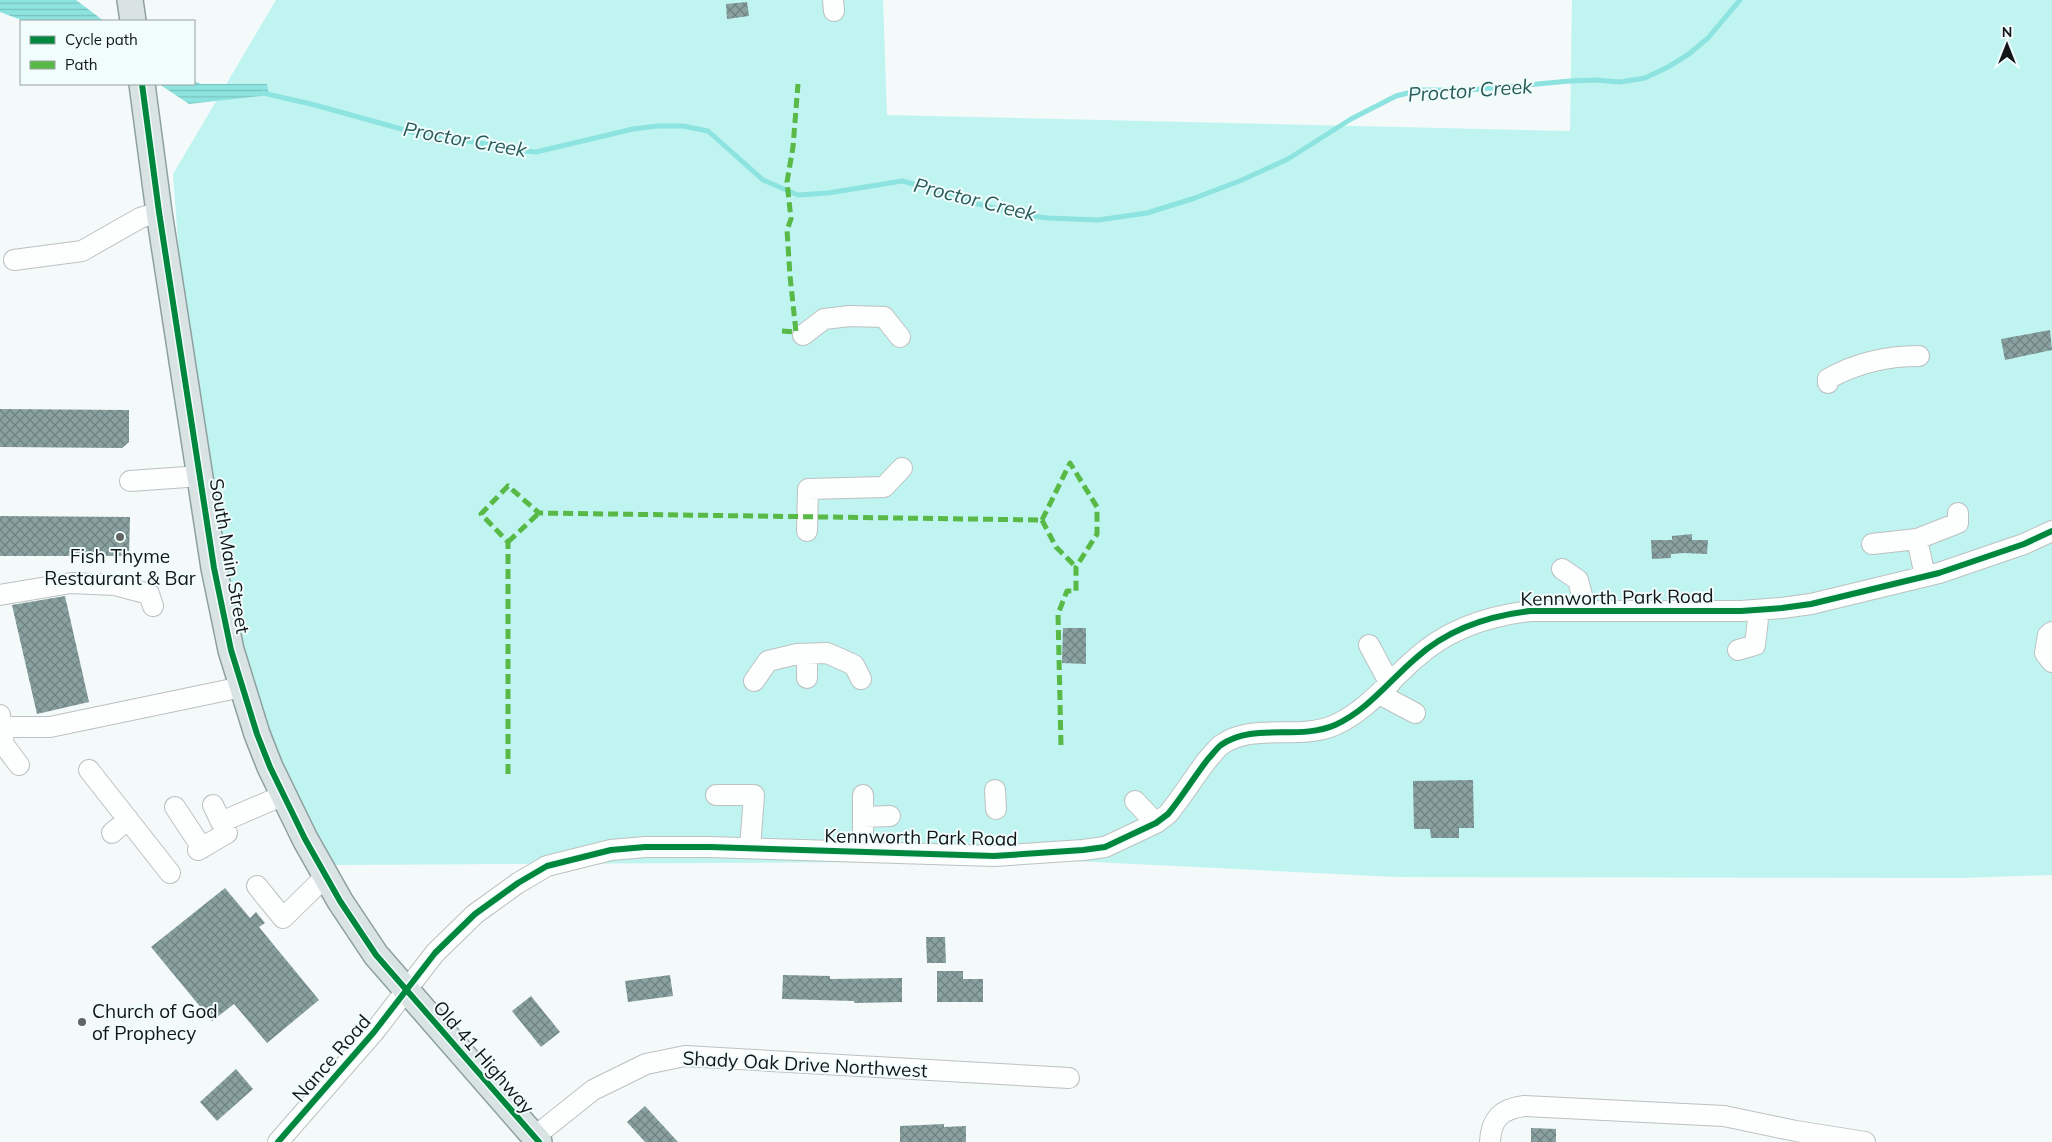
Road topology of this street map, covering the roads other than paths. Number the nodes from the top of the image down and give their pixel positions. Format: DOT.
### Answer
graph roads {
  1 [pos="143,89"];
  2 [pos="159,212"];
  3 [pos="14,260"];
  4 [pos="803,335"];
  5 [pos="900,337"];
  6 [pos="1919,356"];
  7 [pos="1828,383"];
  8 [pos="902,468"];
  9 [pos="200,476"];
  10 [pos="130,481"];
  11 [pos="1958,513"];
  12 [pos="2052,530"];
  13 [pos="807,531"];
  14 [pos="1916,539"];
  15 [pos="1872,544"];
  16 [pos="1562,569"];
  17 [pos="1925,576"];
  18 [pos="0,596"];
  19 [pos="153,606"];
  20 [pos="1759,610"];
  21 [pos="1586,611"];
  22 [pos="2052,632"];
  23 [pos="1369,645"];
  24 [pos="1738,650"];
  25 [pos="807,654"];
  26 [pos="2052,662"];
  27 [pos="807,678"];
  28 [pos="861,679"];
  29 [pos="754,681"];
  30 [pos="242,687"];
  31 [pos="1384,689"];
  32 [pos="1415,713"];
  33 [pos="1,721"];
  34 [pos="19,765"];
  35 [pos="89,770"];
  36 [pos="863,795"];
  37 [pos="284,796"];
  38 [pos="716,796"];
  39 [pos="1135,801"];
  40 [pos="213,805"];
  41 [pos="175,807"];
  42 [pos="890,816"];
  43 [pos="863,817"];
  44 [pos="128,819"];
  45 [pos="1156,823"];
  46 [pos="112,833"];
  47 [pos="227,833"];
  48 [pos="750,848"];
  49 [pos="863,852"];
  50 [pos="163,872"];
  51 [pos="326,876"];
  52 [pos="257,886"];
  53 [pos="406,991"];
  54 [pos="1069,1078"];
  55 [pos="536,1139"];
  56 [pos="278,1142"];
  57 [pos="1490,1142"];
  58 [pos="1865,1142"];
  1 -- 2 [label="main road, South Main Street"];
  2 -- 3 [label="street"];
  2 -- 9 [label="main road, South Main Street"];
  4 -- 5 [label="street"];
  6 -- 7 [label="street"];
  8 -- 13 [label="street"];
  9 -- 10 [label="street"];
  9 -- 30 [label="main road, South Main Street"];
  11 -- 14 [label="street"];
  12 -- 17 [label="street, Kennworth Park Road"];
  14 -- 15 [label="street"];
  14 -- 17 [label="street"];
  16 -- 21 [label="street"];
  17 -- 20 [label="street, Kennworth Park Road"];
  18 -- 19 [label="street"];
  20 -- 21 [label="street, Kennworth Park Road"];
  20 -- 24 [label="street"];
  21 -- 31 [label="street, Kennworth Park Road"];
  22 -- 26 [label="street"];
  23 -- 31 [label="street"];
  25 -- 27 [label="street"];
  25 -- 28 [label="street"];
  25 -- 29 [label="street"];
  30 -- 33 [label="street"];
  30 -- 37 [label="main road, South Main Street"];
  31 -- 32 [label="street"];
  31 -- 45 [label="street, Kennworth Park Road"];
  33 -- 34 [label="street"];
  35 -- 44 [label="street"];
  36 -- 43 [label="street"];
  37 -- 40 [label="street"];
  37 -- 51 [label="main road, South Main Street"];
  38 -- 48 [label="street"];
  39 -- 45 [label="street"];
  41 -- 47 [label="street"];
  42 -- 43 [label="street"];
  43 -- 49 [label="street"];
  44 -- 46 [label="street"];
  44 -- 50 [label="street"];
  45 -- 49 [label="street, Kennworth Park Road"];
  48 -- 49 [label="street, Kennworth Park Road"];
  48 -- 53 [label="street, Kennworth Park Road"];
  51 -- 52 [label="street"];
  51 -- 53 [label="main road, South Main Street"];
  53 -- 55 [label="main road, Old 41 Highway"];
  53 -- 56 [label="street, Nance Road"];
  54 -- 55 [label="street, Shady Oak Drive Northwest"];
  57 -- 58 [label="street"];
}
